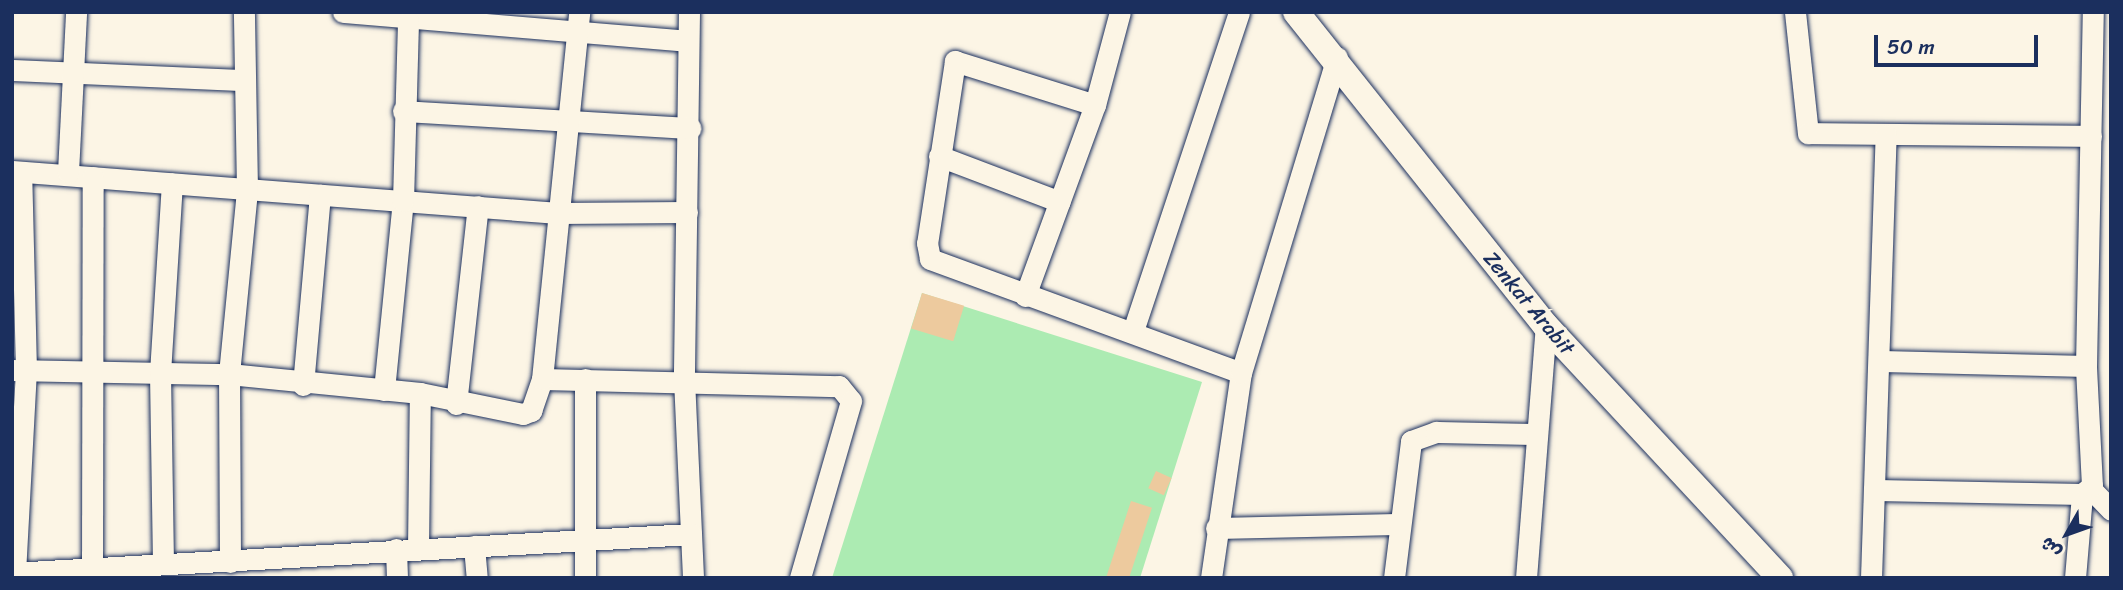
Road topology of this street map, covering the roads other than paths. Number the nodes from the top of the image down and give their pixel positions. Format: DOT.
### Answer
graph roads {
  1 [pos="76,12"];
  2 [pos="244,12"];
  3 [pos="343,12"];
  4 [pos="579,12"];
  5 [pos="689,12"];
  6 [pos="1120,12"];
  7 [pos="1239,12"];
  8 [pos="1296,12"];
  9 [pos="1795,12"];
  10 [pos="2093,12"];
  11 [pos="408,22"];
  12 [pos="576,35"];
  13 [pos="688,41"];
  14 [pos="1337,57"];
  15 [pos="71,69"];
  16 [pos="12,70"];
  17 [pos="241,80"];
  18 [pos="1095,105"];
  19 [pos="403,111"];
  20 [pos="569,122"];
  21 [pos="690,128"];
  22 [pos="1885,135"];
  23 [pos="2091,136"];
  24 [pos="939,156"];
  25 [pos="2102,169"];
  26 [pos="17,171"];
  27 [pos="68,172"];
  28 [pos="93,177"];
  29 [pos="172,183"];
  30 [pos="247,189"];
  31 [pos="320,194"];
  32 [pos="403,201"];
  33 [pos="1060,202"];
  34 [pos="478,206"];
  35 [pos="687,212"];
  36 [pos="558,213"];
  37 [pos="1026,296"];
  38 [pos="1546,326"];
  39 [pos="1133,331"];
  40 [pos="1882,361"];
  41 [pos="2086,366"];
  42 [pos="19,370"];
  43 [pos="92,372"];
  44 [pos="160,373"];
  45 [pos="1241,373"];
  46 [pos="229,374"];
  47 [pos="542,379"];
  48 [pos="585,379"];
  49 [pos="684,379"];
  50 [pos="303,385"];
  51 [pos="384,390"];
  52 [pos="420,393"];
  53 [pos="456,404"];
  54 [pos="1534,434"];
  55 [pos="1876,489"];
  56 [pos="2086,492"];
  57 [pos="2111,510"];
  58 [pos="1397,524"];
  59 [pos="1216,528"];
  60 [pos="691,534"];
  61 [pos="587,540"];
  62 [pos="474,546"];
  63 [pos="418,548"];
  64 [pos="396,549"];
  65 [pos="230,562"];
  66 [pos="163,564"];
  67 [pos="92,568"];
  68 [pos="252,569"];
  69 [pos="14,573"];
  70 [pos="397,578"];
  71 [pos="477,578"];
  72 [pos="585,578"];
  73 [pos="693,578"];
  74 [pos="800,578"];
  75 [pos="1211,578"];
  76 [pos="1394,578"];
  77 [pos="1526,578"];
  78 [pos="1780,578"];
  79 [pos="1871,578"];
  80 [pos="2075,578"];
  1 -- 15 [label="street"];
  2 -- 17 [label="street"];
  3 -- 11 [label="street"];
  4 -- 12 [label="street"];
  5 -- 13 [label="street"];
  6 -- 18 [label="street"];
  7 -- 39 [label="street"];
  8 -- 14 [label="street, Zenkat Arabit"];
  9 -- 22 [label="street"];
  10 -- 23 [label="street"];
  11 -- 12 [label="street"];
  11 -- 19 [label="street"];
  12 -- 13 [label="street"];
  12 -- 20 [label="street"];
  13 -- 21 [label="street"];
  14 -- 38 [label="street, Zenkat Arabit"];
  14 -- 45 [label="street"];
  15 -- 16 [label="street"];
  15 -- 17 [label="street"];
  15 -- 27 [label="street"];
  17 -- 30 [label="street"];
  18 -- 24 [label="street"];
  18 -- 33 [label="street"];
  19 -- 20 [label="street"];
  19 -- 32 [label="street"];
  20 -- 21 [label="street"];
  20 -- 36 [label="street"];
  21 -- 35 [label="street"];
  22 -- 23 [label="street"];
  22 -- 40 [label="street"];
  23 -- 25 [label="street"];
  24 -- 33 [label="street"];
  24 -- 37 [label="street"];
  25 -- 41 [label="street"];
  26 -- 27 [label="street"];
  26 -- 42 [label="street"];
  27 -- 28 [label="street"];
  28 -- 29 [label="street"];
  28 -- 43 [label="street"];
  29 -- 30 [label="street"];
  29 -- 44 [label="street"];
  30 -- 31 [label="street"];
  30 -- 46 [label="street"];
  31 -- 32 [label="street"];
  31 -- 50 [label="street"];
  32 -- 34 [label="street"];
  32 -- 51 [label="street"];
  33 -- 37 [label="street"];
  34 -- 36 [label="street"];
  34 -- 53 [label="street"];
  35 -- 36 [label="street"];
  35 -- 49 [label="street"];
  36 -- 47 [label="street"];
  37 -- 39 [label="street"];
  38 -- 54 [label="street"];
  38 -- 78 [label="street, Zenkat Arabit"];
  39 -- 45 [label="street"];
  40 -- 41 [label="street"];
  40 -- 55 [label="street"];
  41 -- 56 [label="street"];
  42 -- 43 [label="street"];
  42 -- 69 [label="street"];
  43 -- 44 [label="street"];
  43 -- 67 [label="street"];
  44 -- 46 [label="street"];
  44 -- 66 [label="street"];
  45 -- 59 [label="street"];
  46 -- 50 [label="street"];
  46 -- 65 [label="street"];
  47 -- 48 [label="street"];
  47 -- 53 [label="street"];
  48 -- 49 [label="street"];
  48 -- 61 [label="street"];
  49 -- 60 [label="street"];
  49 -- 74 [label="street"];
  50 -- 51 [label="street"];
  51 -- 52 [label="street"];
  52 -- 53 [label="street"];
  52 -- 63 [label="street"];
  54 -- 58 [label="street"];
  54 -- 77 [label="street"];
  55 -- 56 [label="street"];
  55 -- 79 [label="street"];
  56 -- 57 [label="street"];
  56 -- 80 [label="street"];
  58 -- 59 [label="street"];
  58 -- 76 [label="street"];
  59 -- 75 [label="street"];
  60 -- 61 [label="street"];
  60 -- 73 [label="street"];
  61 -- 62 [label="street"];
  61 -- 72 [label="street"];
  62 -- 63 [label="street"];
  62 -- 71 [label="street"];
  63 -- 64 [label="street"];
  64 -- 68 [label="street"];
  64 -- 70 [label="street"];
  65 -- 66 [label="street"];
  65 -- 68 [label="street"];
  66 -- 67 [label="street"];
  67 -- 69 [label="street"];
}
